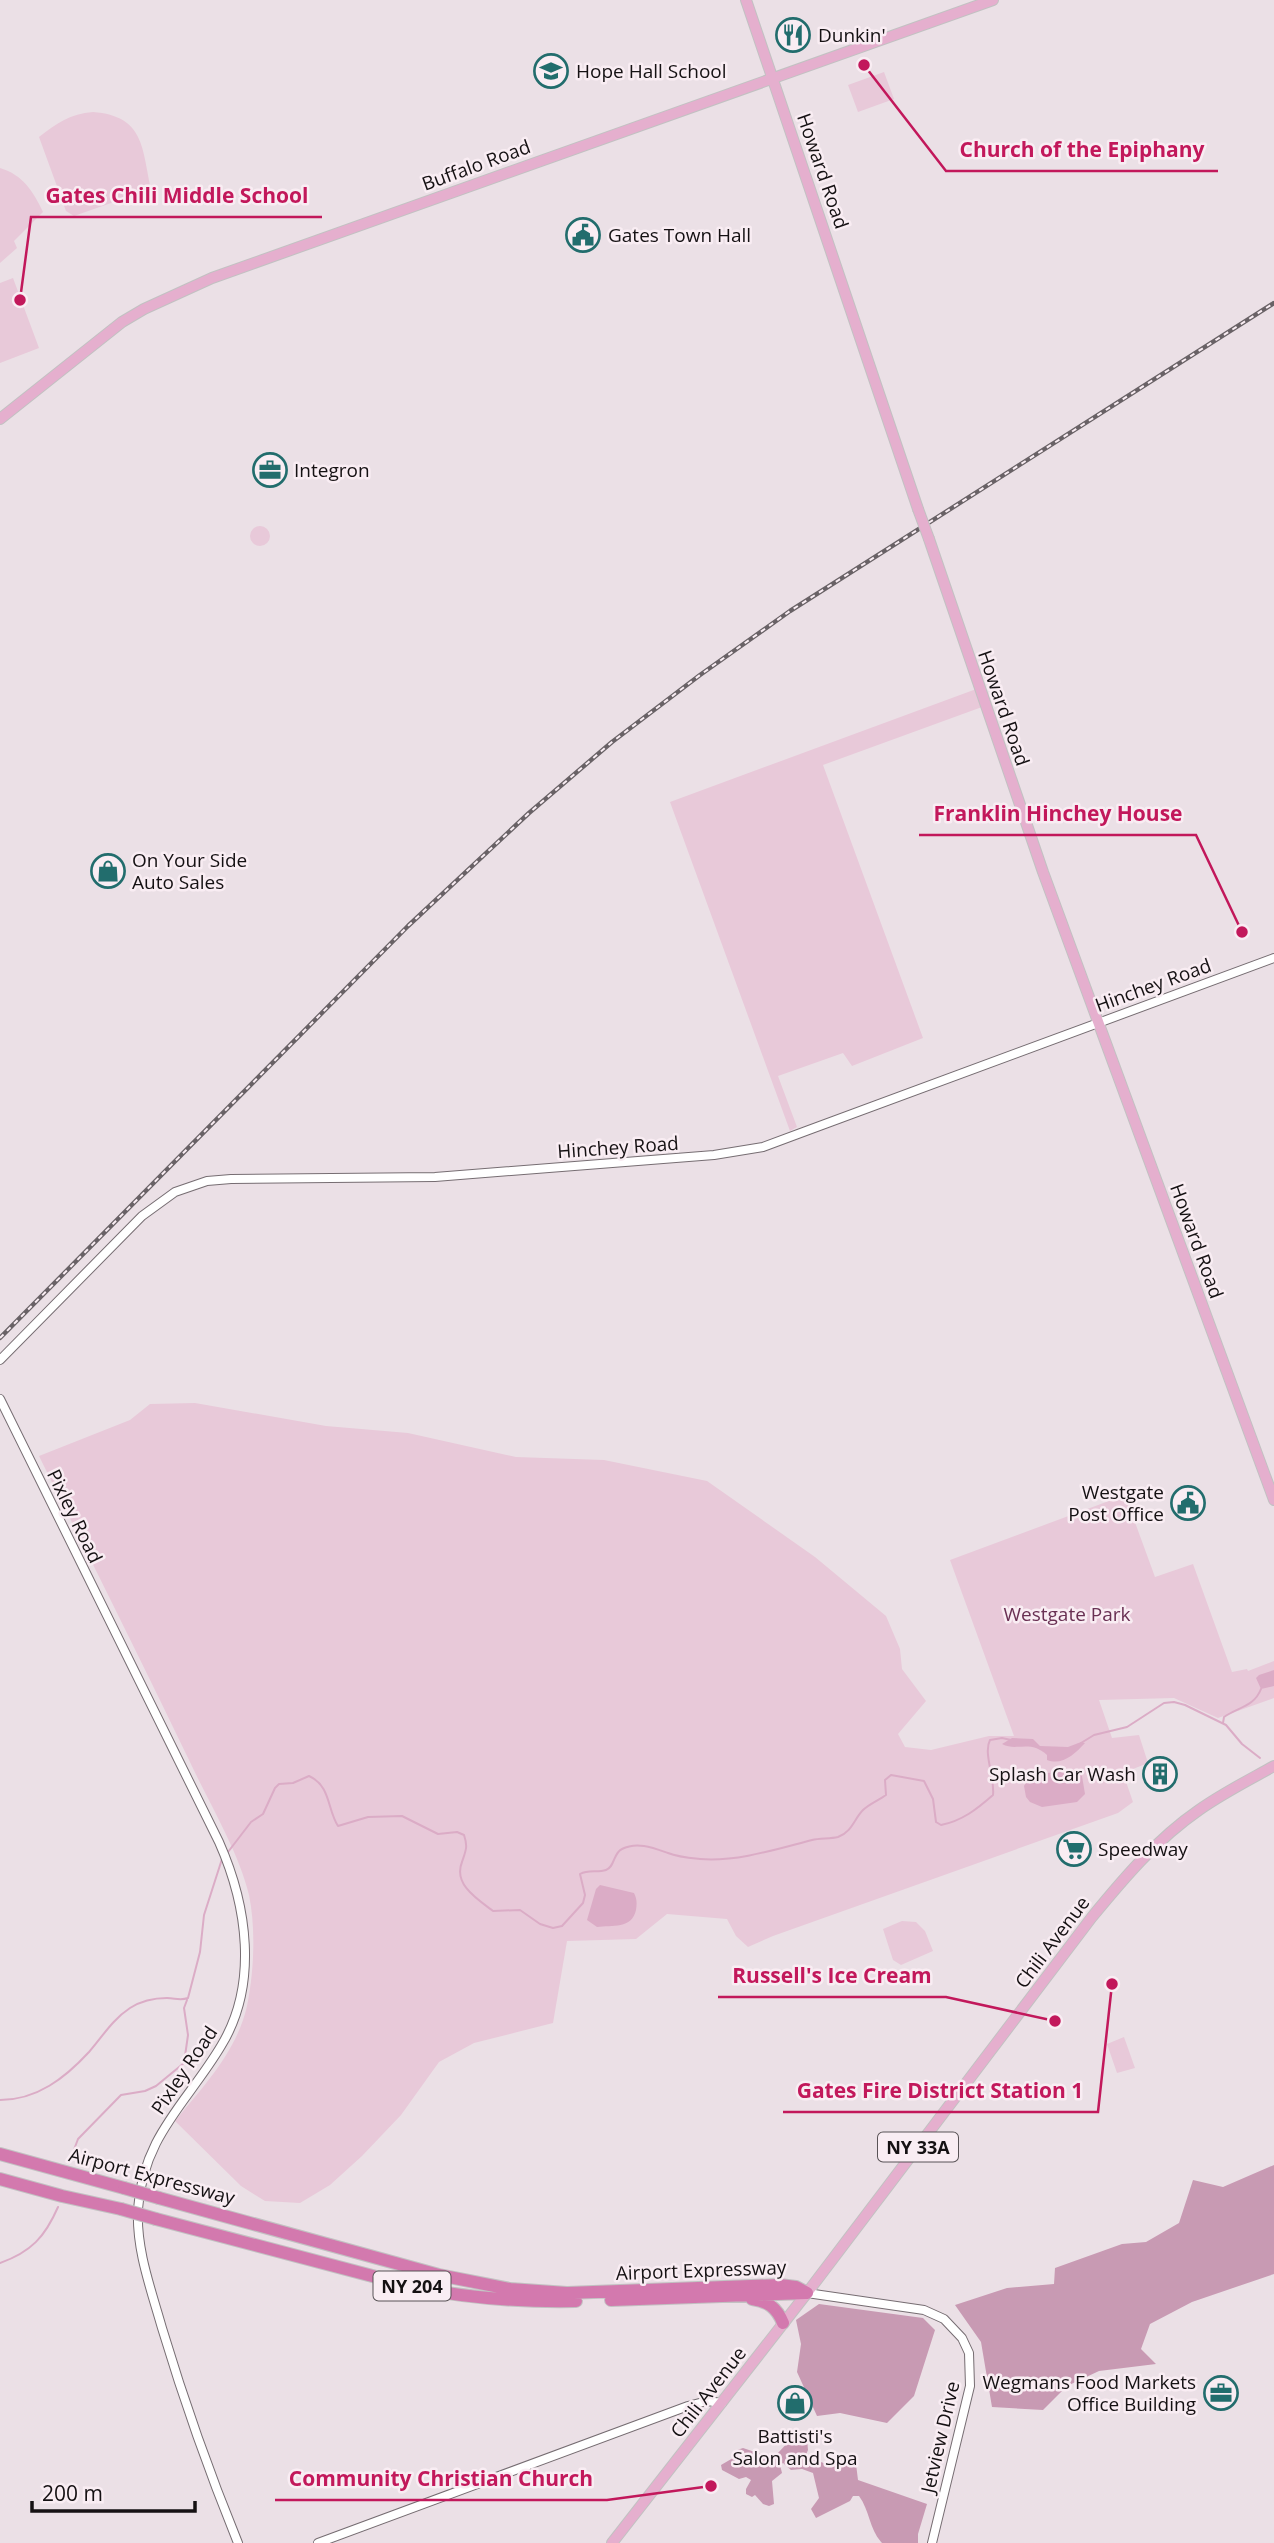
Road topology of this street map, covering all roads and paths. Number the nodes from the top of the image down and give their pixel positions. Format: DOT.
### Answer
graph roads {
  1 [pos="746,0"];
  2 [pos="993,0"];
  3 [pos="774,79"];
  4 [pos="0,419"];
  5 [pos="1274,958"];
  6 [pos="1098,1022"];
  7 [pos="0,1360"];
  8 [pos="0,1399"];
  9 [pos="1274,1500"];
  10 [pos="1274,1766"];
  11 [pos="0,2154"];
  12 [pos="0,2179"];
  13 [pos="807,2294"];
  14 [pos="724,2296"];
  15 [pos="783,2323"];
  16 [pos="722,2403"];
  17 [pos="237,2543"];
  18 [pos="318,2543"];
  19 [pos="612,2543"];
  20 [pos="932,2543"];
  1 -- 3 [label="main road, Howard Road"];
  2 -- 3 [label="main road, Buffalo Road"];
  3 -- 4 [label="main road, Buffalo Road"];
  3 -- 6 [label="main road, Howard Road, bridge"];
  5 -- 6 [label="street, Hinchey Road"];
  6 -- 7 [label="street, Hinchey Road"];
  6 -- 9 [label="main road, Howard Road"];
  8 -- 17 [label="street, Pixley Road"];
  10 -- 13 [label="main road, Chili Avenue / NY 33A"];
  11 -- 13 [label="highway, Airport Expressway / NY 204, bridge"];
  12 -- 14 [label="highway, Airport Expressway / NY 204, bridge"];
  13 -- 14 [label="highway, Airport Expressway / NY 204"];
  13 -- 15 [label="main road, Chili Avenue / NY 33A"];
  13 -- 20 [label="street, Jetview Drive"];
  14 -- 15 [label="highway"];
  15 -- 16 [label="main road, Chili Avenue / NY 33A"];
  16 -- 18 [label="street"];
  16 -- 19 [label="main road, Chili Avenue / NY 33A"];
}
